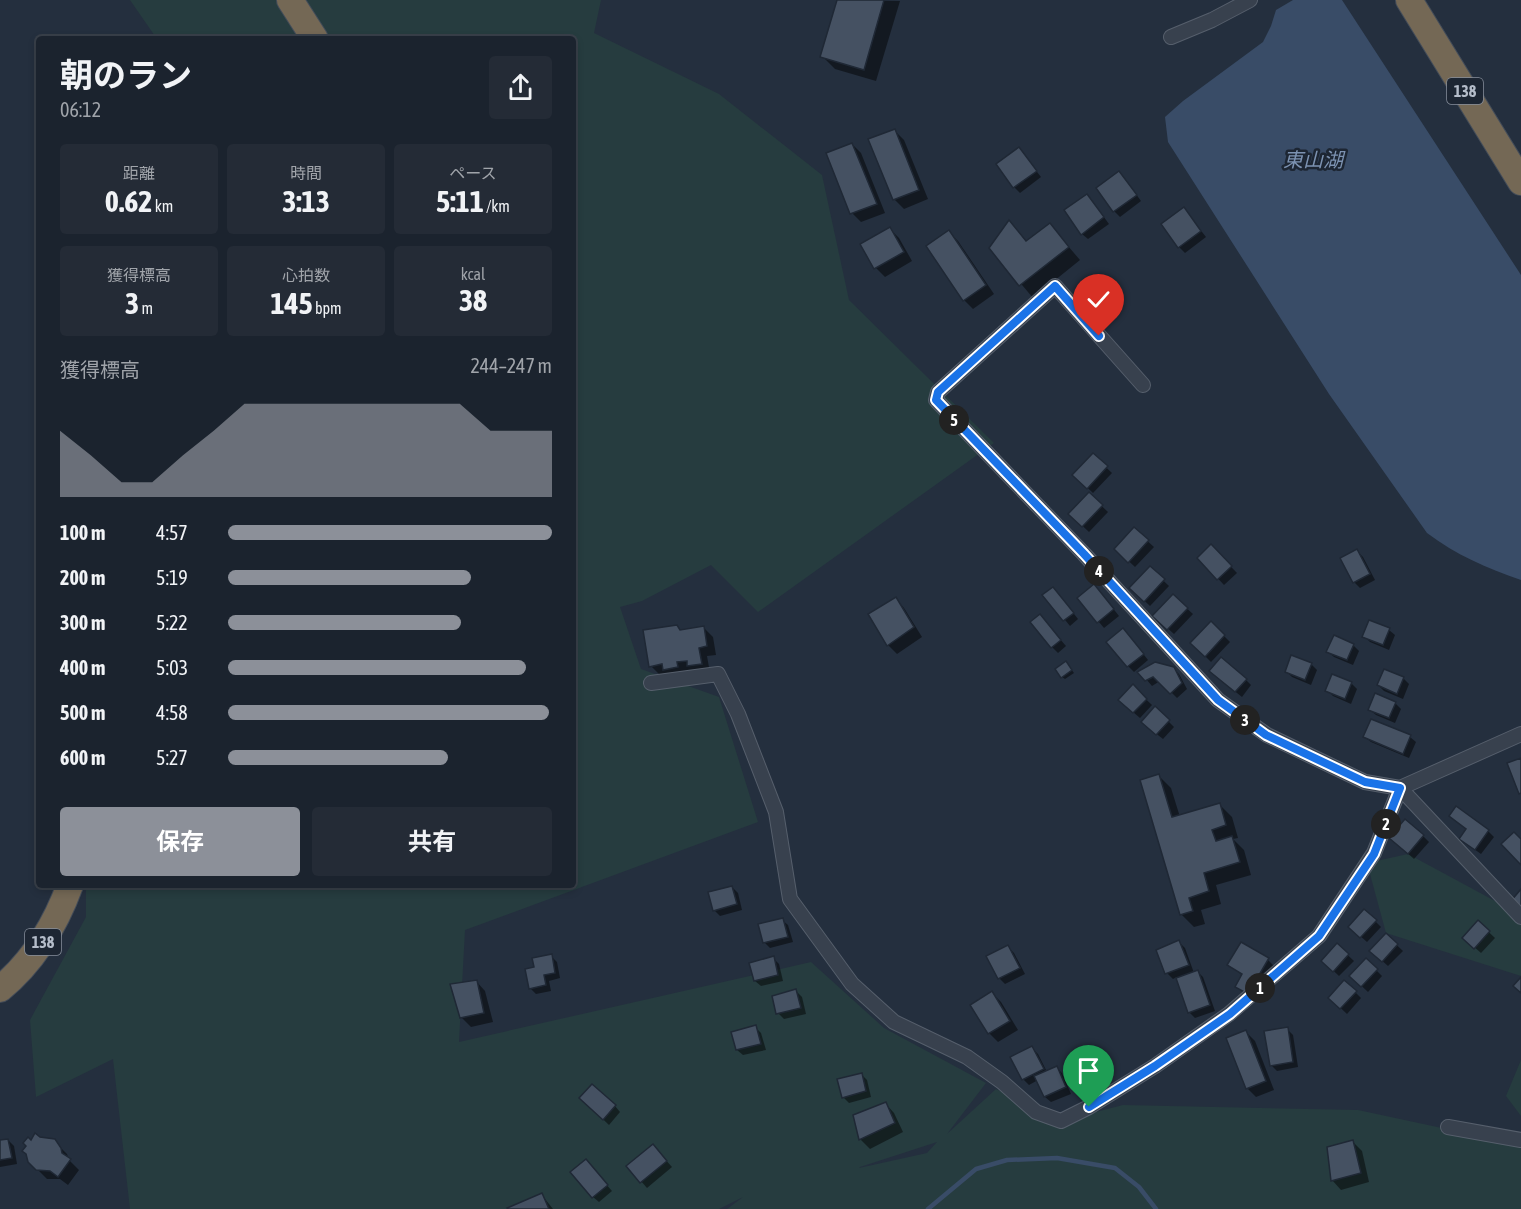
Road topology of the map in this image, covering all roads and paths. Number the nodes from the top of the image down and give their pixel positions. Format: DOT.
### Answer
graph roads {
  1 [pos="290,0"];
  2 [pos="1250,0"];
  3 [pos="1409,0"];
  4 [pos="313,36"];
  5 [pos="1171,37"];
  6 [pos="1521,182"];
  7 [pos="1143,385"];
  8 [pos="651,683"];
  9 [pos="1521,734"];
  10 [pos="1400,788"];
  11 [pos="69,888"];
  12 [pos="1521,917"];
  13 [pos="0,989"];
  14 [pos="1448,1127"];
  15 [pos="1521,1140"];
  1 -- 4 [label="highway"];
  2 -- 5 [label="street"];
  3 -- 6 [label="highway, 138"];
  7 -- 10 [label="street"];
  8 -- 10 [label="street"];
  9 -- 10 [label="street"];
  10 -- 12 [label="street"];
  11 -- 13 [label="highway, 138"];
  14 -- 15 [label="street"];
}
